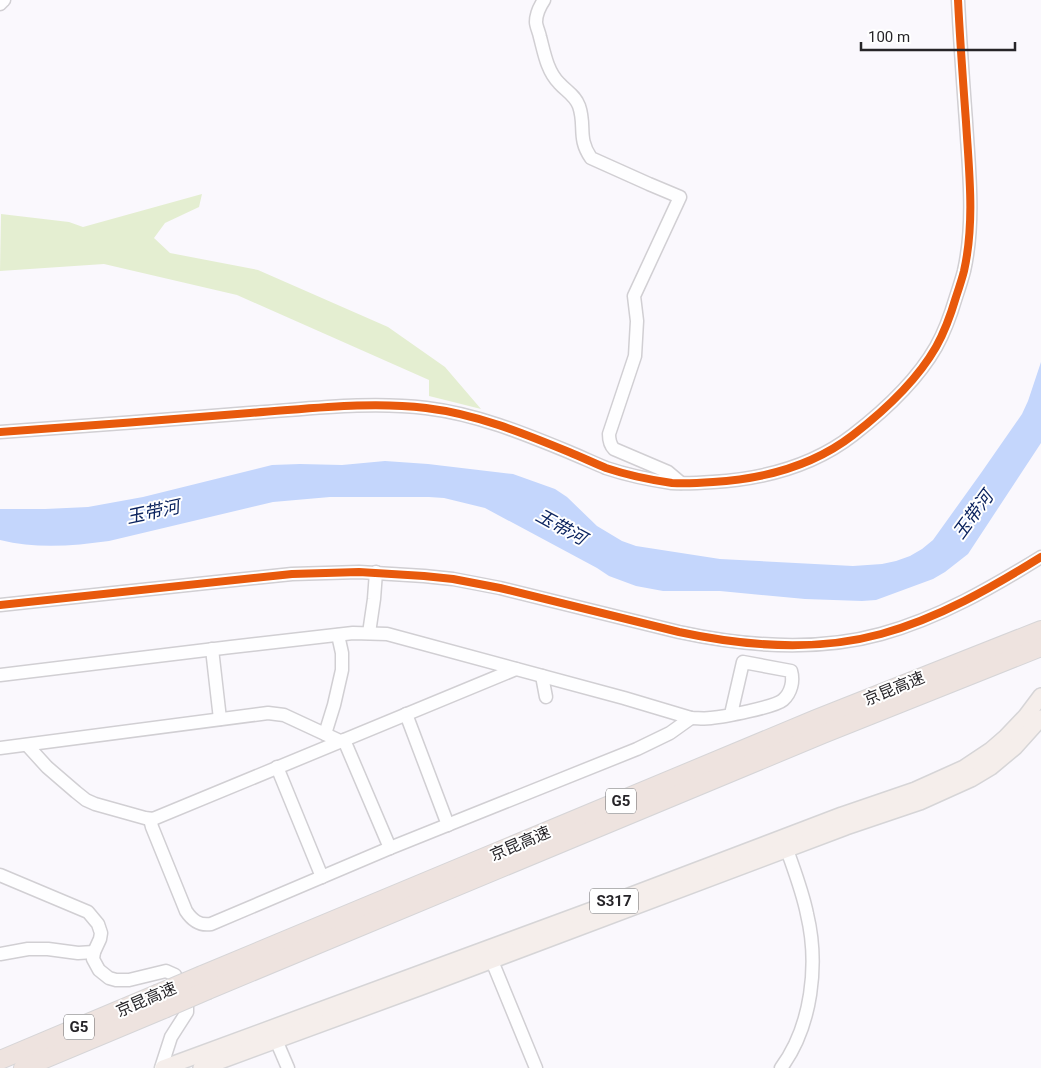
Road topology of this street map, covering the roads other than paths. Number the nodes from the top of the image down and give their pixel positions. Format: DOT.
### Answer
graph roads {
  1 [pos="4,0"];
  2 [pos="544,0"];
  3 [pos="958,0"];
  4 [pos="0,4"];
  5 [pos="0,432"];
  6 [pos="682,483"];
  7 [pos="1041,557"];
  8 [pos="376,572"];
  9 [pos="0,605"];
  10 [pos="1041,630"];
  11 [pos="369,633"];
  12 [pos="338,635"];
  13 [pos="1041,648"];
  14 [pos="212,649"];
  15 [pos="516,669"];
  16 [pos="0,676"];
  17 [pos="542,676"];
  18 [pos="1041,696"];
  19 [pos="546,697"];
  20 [pos="406,714"];
  21 [pos="731,714"];
  22 [pos="691,718"];
  23 [pos="1041,718"];
  24 [pos="220,719"];
  25 [pos="325,734"];
  26 [pos="342,740"];
  27 [pos="27,744"];
  28 [pos="0,748"];
  29 [pos="277,768"];
  30 [pos="150,819"];
  31 [pos="448,825"];
  32 [pos="785,843"];
  33 [pos="390,848"];
  34 [pos="0,875"];
  35 [pos="322,877"];
  36 [pos="94,952"];
  37 [pos="0,954"];
  38 [pos="492,960"];
  39 [pos="205,983"];
  40 [pos="161,1001"];
  41 [pos="276,1040"];
  42 [pos="0,1060"];
  43 [pos="23,1068"];
  44 [pos="162,1068"];
  45 [pos="200,1068"];
  46 [pos="288,1068"];
  47 [pos="536,1068"];
  48 [pos="780,1068"];
  1 -- 4 [label="street"];
  2 -- 6 [label="street"];
  3 -- 6 [label="street"];
  5 -- 6 [label="street"];
  7 -- 8 [label="street"];
  8 -- 9 [label="street"];
  8 -- 11 [label="street"];
  10 -- 39 [label="highway, 京昆高速 / G5"];
  11 -- 12 [label="street"];
  11 -- 15 [label="street"];
  12 -- 14 [label="street"];
  12 -- 25 [label="street"];
  13 -- 39 [label="highway, 京昆高速 / G5"];
  14 -- 16 [label="street"];
  14 -- 24 [label="street"];
  15 -- 17 [label="street"];
  15 -- 20 [label="street"];
  17 -- 19 [label="street"];
  17 -- 22 [label="street"];
  18 -- 32 [label="main road, S317"];
  20 -- 26 [label="street"];
  20 -- 31 [label="street"];
  21 -- 21 [label="street"];
  21 -- 22 [label="street"];
  22 -- 31 [label="street"];
  23 -- 32 [label="main road, S317"];
  24 -- 25 [label="street"];
  24 -- 27 [label="street"];
  25 -- 26 [label="street"];
  26 -- 29 [label="street"];
  26 -- 33 [label="street"];
  27 -- 28 [label="street"];
  27 -- 30 [label="street"];
  29 -- 30 [label="street"];
  29 -- 35 [label="street"];
  30 -- 35 [label="street"];
  31 -- 33 [label="street"];
  32 -- 38 [label="main road, S317"];
  32 -- 44 [label="main road, S317"];
  32 -- 48 [label="street"];
  33 -- 35 [label="street"];
  34 -- 36 [label="street"];
  36 -- 37 [label="street"];
  36 -- 44 [label="street"];
  38 -- 41 [label="main road, S317"];
  38 -- 47 [label="street"];
  39 -- 40 [label="highway, 京昆高速 / G5, bridge"];
  40 -- 42 [label="highway, 京昆高速 / G5"];
  40 -- 43 [label="highway, 京昆高速 / G5"];
  41 -- 45 [label="main road, S317"];
  41 -- 46 [label="street"];
}
